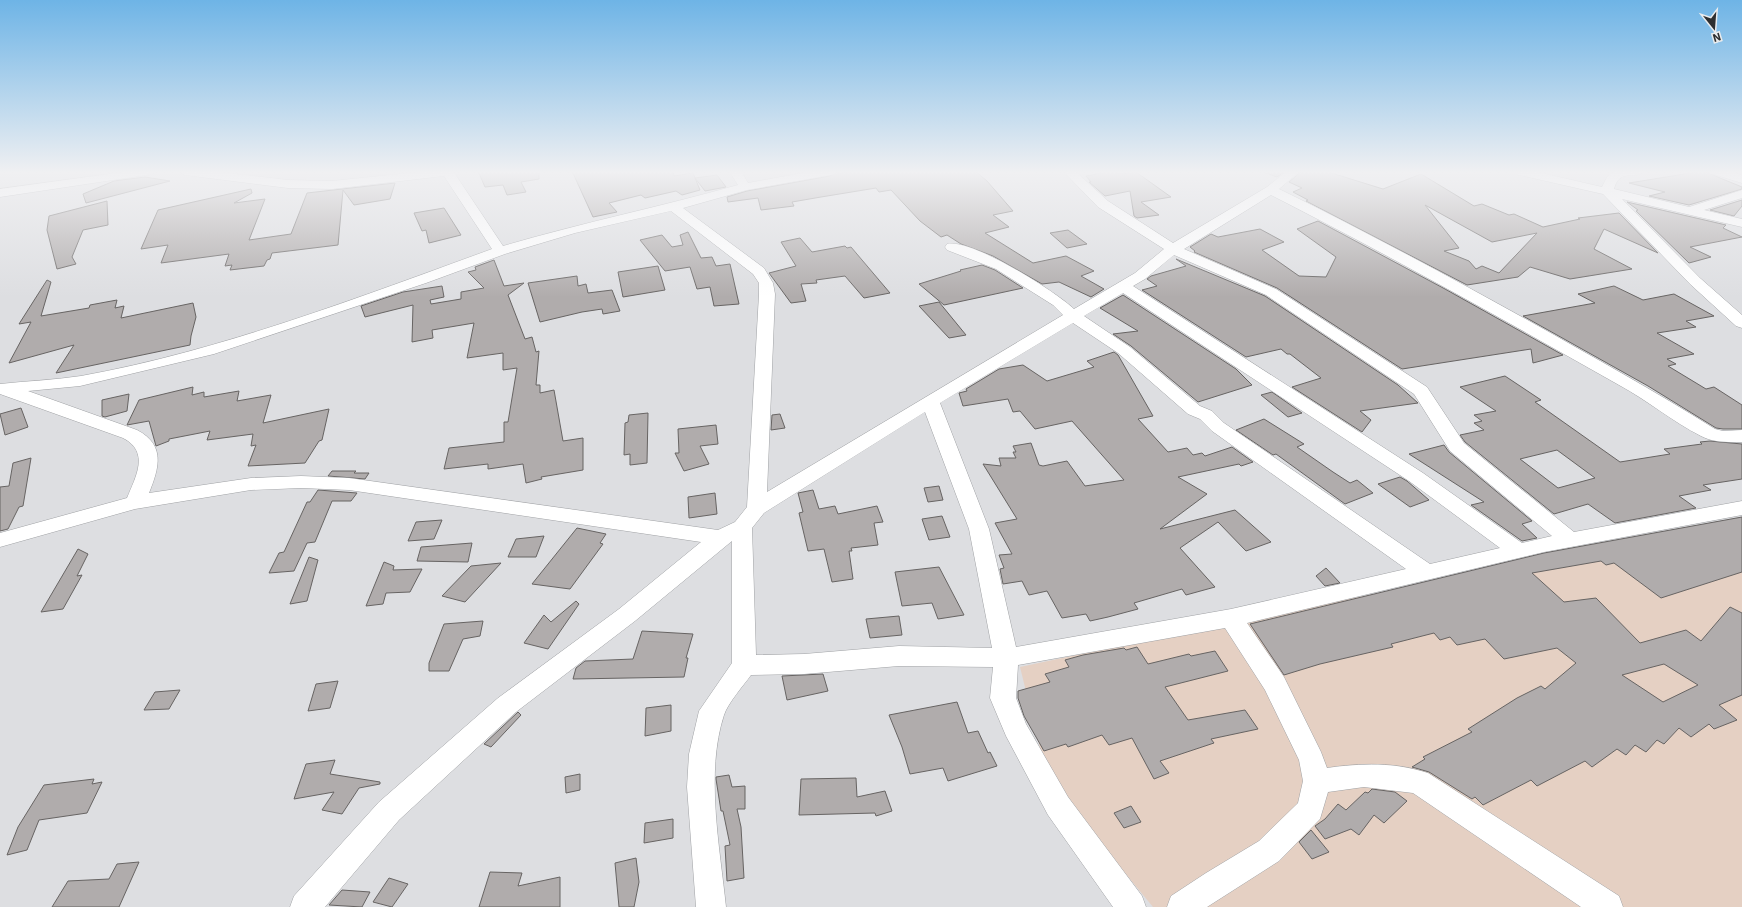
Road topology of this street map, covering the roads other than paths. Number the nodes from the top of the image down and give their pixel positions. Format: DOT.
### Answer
graph roads {
  1 [pos="476,213"];
  2 [pos="645,213"];
  3 [pos="682,213"];
  4 [pos="1118,213"];
  5 [pos="1232,213"];
  6 [pos="1319,213"];
  7 [pos="1629,213"];
  8 [pos="1704,213"];
  9 [pos="1742,223"];
  10 [pos="952,247"];
  11 [pos="1173,249"];
  12 [pos="500,251"];
  13 [pos="1123,286"];
  14 [pos="1073,316"];
  15 [pos="1742,323"];
  16 [pos="3,389"];
  17 [pos="930,400"];
  18 [pos="1742,436"];
  19 [pos="135,502"];
  20 [pos="758,508"];
  21 [pos="1742,508"];
  22 [pos="742,527"];
  23 [pos="720,538"];
  24 [pos="0,540"];
  25 [pos="1570,540"];
  26 [pos="1519,551"];
  27 [pos="1426,572"];
  28 [pos="1231,618"];
  29 [pos="1006,658"];
  30 [pos="744,665"];
  31 [pos="1317,781"];
  32 [pos="305,907"];
  33 [pos="711,907"];
  34 [pos="1131,907"];
  35 [pos="1182,907"];
  36 [pos="1608,907"];
  1 -- 12 [label="street"];
  2 -- 12 [label="street"];
  3 -- 20 [label="street"];
  4 -- 11 [label="street"];
  5 -- 11 [label="street"];
  6 -- 18 [label="street"];
  7 -- 15 [label="street"];
  8 -- 9 [label="street"];
  10 -- 14 [label="street"];
  11 -- 13 [label="street"];
  11 -- 25 [label="street"];
  12 -- 16 [label="street"];
  13 -- 14 [label="street"];
  13 -- 26 [label="street"];
  14 -- 17 [label="street"];
  14 -- 27 [label="street"];
  16 -- 19 [label="street"];
  17 -- 20 [label="street"];
  17 -- 29 [label="street"];
  19 -- 23 [label="street"];
  19 -- 24 [label="street"];
  20 -- 22 [label="street"];
  21 -- 25 [label="street"];
  22 -- 23 [label="street"];
  22 -- 30 [label="street"];
  23 -- 32 [label="street"];
  25 -- 26 [label="street"];
  26 -- 27 [label="street"];
  27 -- 28 [label="street"];
  28 -- 29 [label="street"];
  28 -- 31 [label="street"];
  29 -- 30 [label="street"];
  29 -- 34 [label="street"];
  30 -- 33 [label="street"];
  31 -- 35 [label="street"];
  31 -- 36 [label="street"];
}
